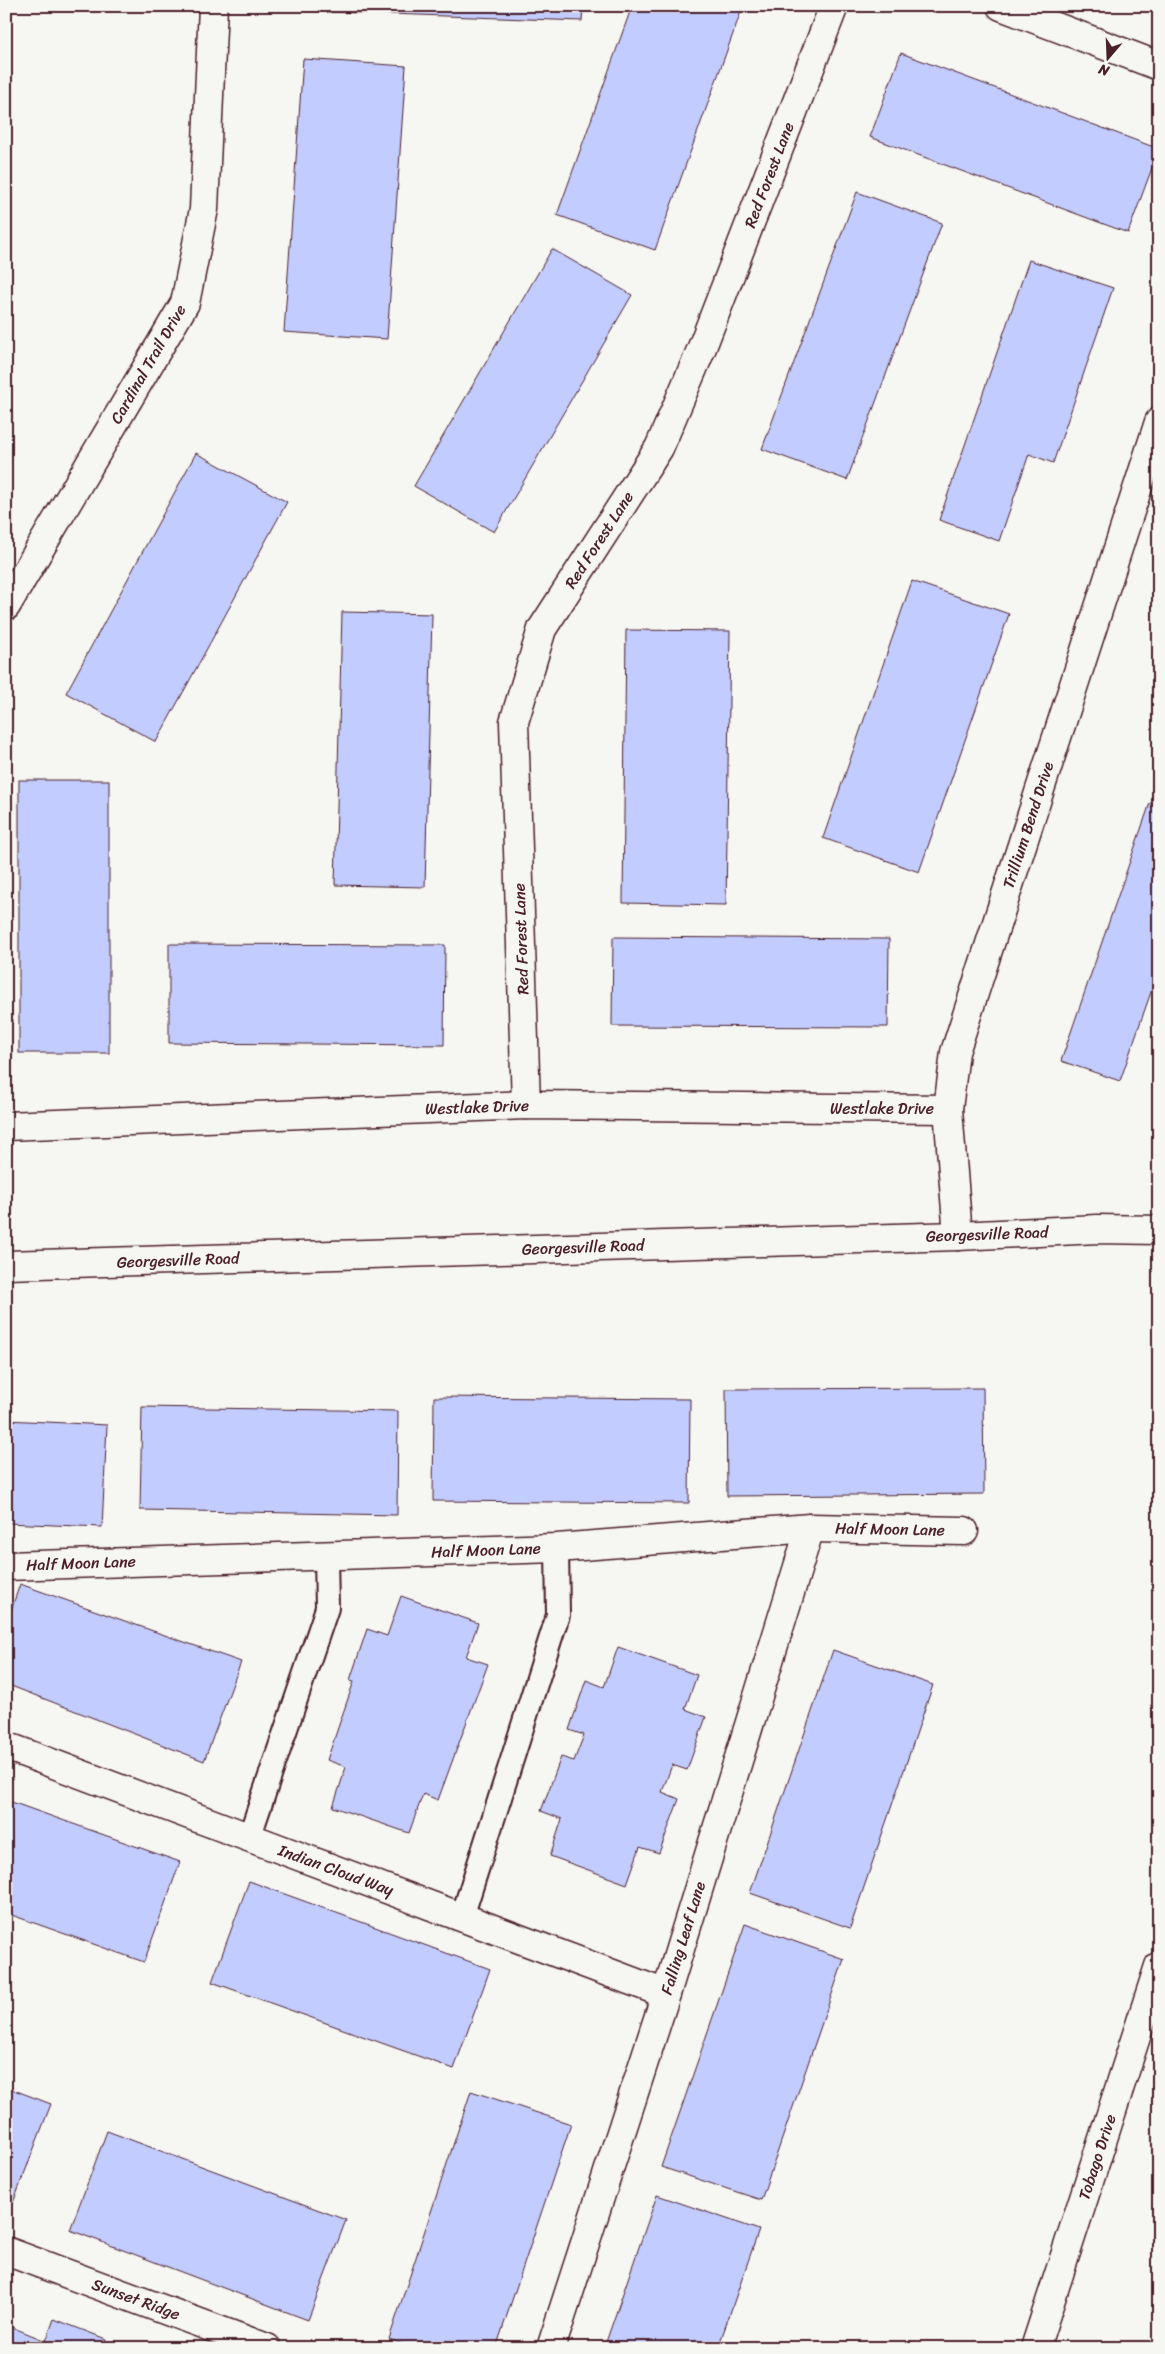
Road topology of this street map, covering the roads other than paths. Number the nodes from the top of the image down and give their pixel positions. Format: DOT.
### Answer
graph roads {
  1 [pos="212,6"];
  2 [pos="834,6"];
  3 [pos="1001,6"];
  4 [pos="1159,66"];
  5 [pos="1159,422"];
  6 [pos="6,606"];
  7 [pos="526,1105"];
  8 [pos="948,1109"];
  9 [pos="6,1126"];
  10 [pos="1159,1230"];
  11 [pos="958,1236"];
  12 [pos="6,1265"];
  13 [pos="810,1528"];
  14 [pos="964,1531"];
  15 [pos="557,1548"];
  16 [pos="326,1556"];
  17 [pos="6,1566"];
  18 [pos="6,1746"];
  19 [pos="249,1838"];
  20 [pos="462,1917"];
  21 [pos="1159,1966"];
  22 [pos="666,1994"];
  23 [pos="6,2251"];
  24 [pos="267,2348"];
  25 [pos="552,2348"];
  26 [pos="1035,2348"];
  1 -- 6 [label="street, Cardinal Trail Drive"];
  2 -- 7 [label="street, Red Forest Lane"];
  3 -- 4 [label="street"];
  5 -- 8 [label="street, Trillium Bend Drive"];
  7 -- 8 [label="street, Westlake Drive"];
  7 -- 9 [label="street, Westlake Drive"];
  8 -- 11 [label="street, Trillium Bend Drive"];
  10 -- 11 [label="street, Georgesville Road"];
  11 -- 12 [label="street, Georgesville Road"];
  13 -- 14 [label="street, Half Moon Lane"];
  13 -- 15 [label="street, Half Moon Lane"];
  13 -- 22 [label="street, Falling Leaf Lane"];
  15 -- 16 [label="street, Half Moon Lane"];
  15 -- 20 [label="lane"];
  16 -- 17 [label="street, Half Moon Lane"];
  16 -- 19 [label="lane"];
  18 -- 19 [label="street, Indian Cloud Way"];
  19 -- 20 [label="street, Indian Cloud Way"];
  20 -- 22 [label="street, Indian Cloud Way"];
  21 -- 26 [label="street, Tobago Drive"];
  22 -- 25 [label="street, Falling Leaf Lane"];
  23 -- 24 [label="street, Sunset Ridge"];
}
